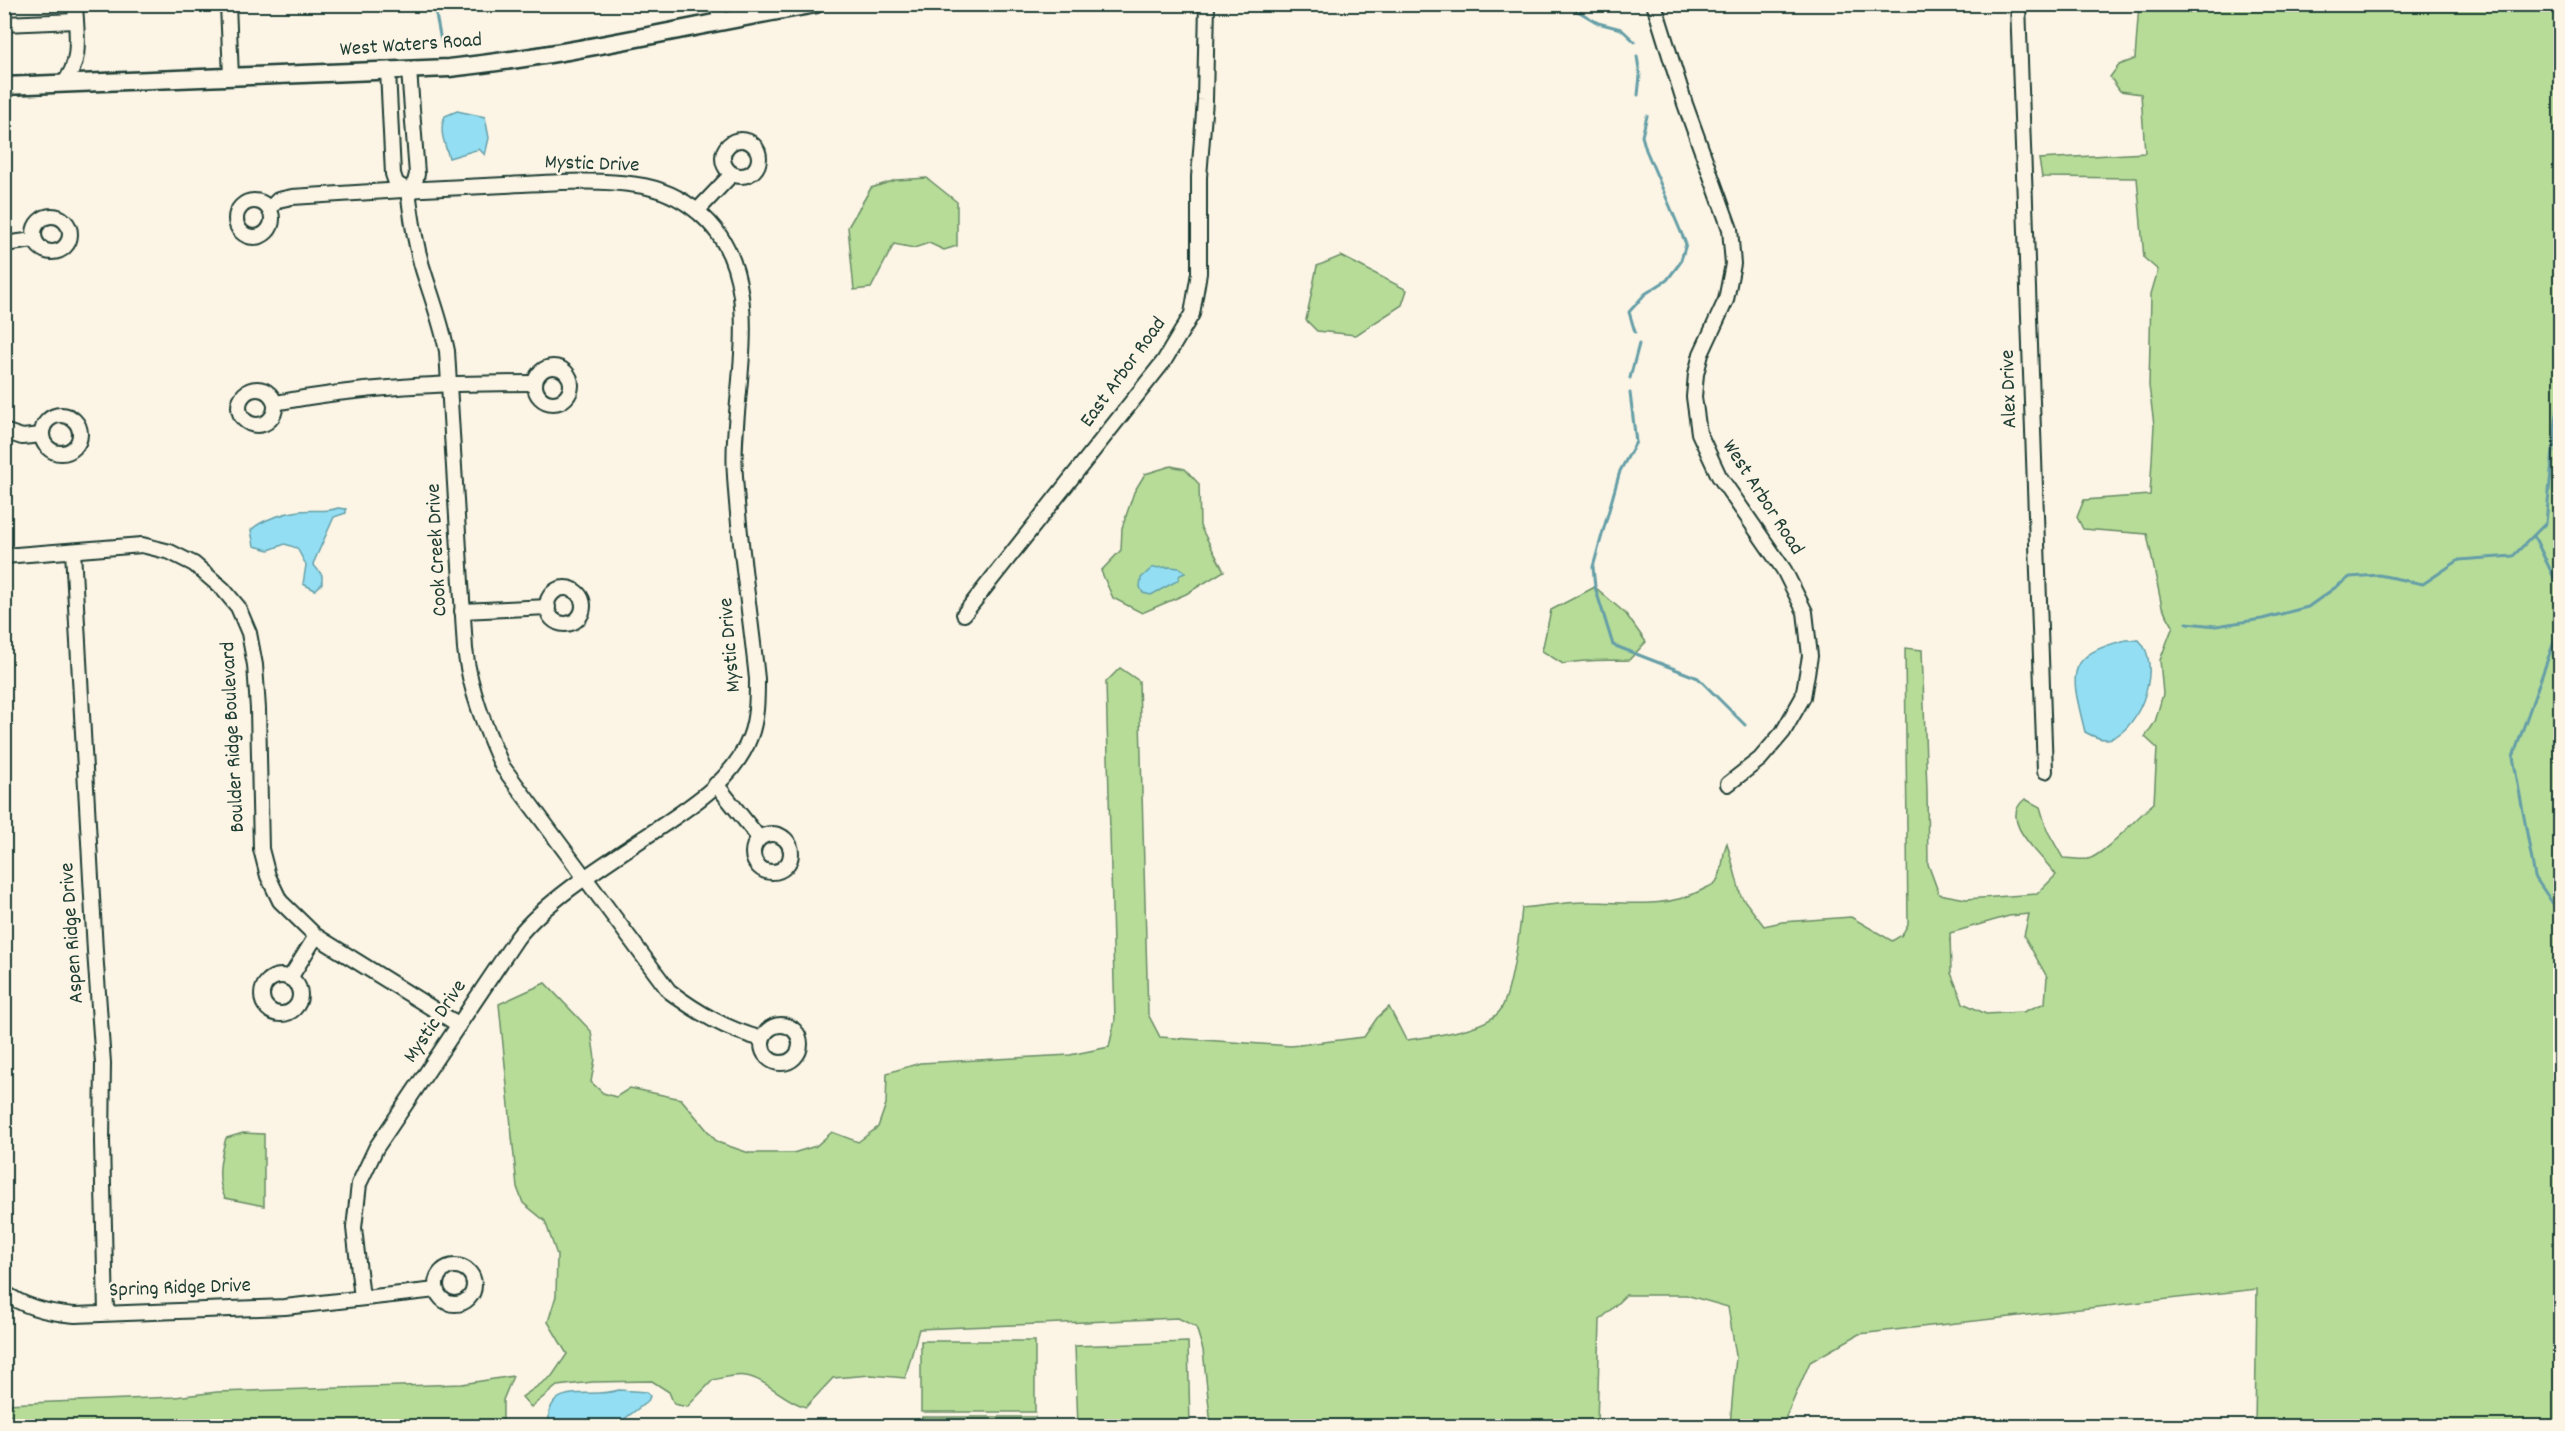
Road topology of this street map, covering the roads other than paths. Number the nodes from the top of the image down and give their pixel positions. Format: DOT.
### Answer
graph roads {
  1 [pos="75,4"];
  2 [pos="228,4"];
  3 [pos="718,4"];
  4 [pos="816,4"];
  5 [pos="1207,4"];
  6 [pos="1654,4"];
  7 [pos="2018,4"];
  8 [pos="76,21"];
  9 [pos="720,22"];
  10 [pos="4,24"];
  11 [pos="77,56"];
  12 [pos="409,70"];
  13 [pos="388,71"];
  14 [pos="231,76"];
  15 [pos="95,82"];
  16 [pos="63,84"];
  17 [pos="4,86"];
  18 [pos="732,174"];
  19 [pos="408,191"];
  20 [pos="268,209"];
  21 [pos="697,211"];
  22 [pos="34,240"];
  23 [pos="4,244"];
  24 [pos="448,383"];
  25 [pos="535,383"];
  26 [pos="275,403"];
  27 [pos="4,431"];
  28 [pos="42,435"];
  29 [pos="73,551"];
  30 [pos="4,556"];
  31 [pos="548,607"];
  32 [pos="462,611"];
  33 [pos="964,614"];
  34 [pos="2045,771"];
  35 [pos="716,784"];
  36 [pos="1728,784"];
  37 [pos="759,838"];
  38 [pos="585,880"];
  39 [pos="316,936"];
  40 [pos="290,978"];
  41 [pos="459,1025"];
  42 [pos="762,1039"];
  43 [pos="436,1290"];
  44 [pos="4,1292"];
  45 [pos="362,1298"];
  46 [pos="106,1313"];
  1 -- 8 [label="street"];
  2 -- 14 [label="street"];
  3 -- 9 [label="street"];
  4 -- 9 [label="street, West Waters Road"];
  5 -- 33 [label="street, East Arbor Road"];
  6 -- 36 [label="street, West Arbor Road"];
  7 -- 34 [label="street, Alex Drive"];
  8 -- 10 [label="street"];
  8 -- 11 [label="street"];
  9 -- 12 [label="street, West Waters Road"];
  11 -- 15 [label="street"];
  11 -- 16 [label="street"];
  12 -- 13 [label="street, West Waters Road"];
  12 -- 19 [label="street, Cook Creek Drive"];
  13 -- 14 [label="street, West Waters Road"];
  13 -- 19 [label="street, Cook Creek Drive"];
  14 -- 15 [label="street, West Waters Road"];
  15 -- 16 [label="street, West Waters Road"];
  16 -- 17 [label="street, West Waters Road"];
  18 -- 21 [label="street"];
  19 -- 20 [label="street, Mystic Drive"];
  19 -- 21 [label="street, Mystic Drive"];
  19 -- 24 [label="street, Cook Creek Drive"];
  21 -- 35 [label="street, Mystic Drive"];
  22 -- 23 [label="street"];
  24 -- 25 [label="street"];
  24 -- 26 [label="street"];
  24 -- 32 [label="street, Cook Creek Drive"];
  27 -- 28 [label="street"];
  29 -- 30 [label="street, Boulder Ridge Boulevard"];
  29 -- 39 [label="street, Boulder Ridge Boulevard"];
  29 -- 46 [label="street, Aspen Ridge Drive"];
  31 -- 32 [label="street"];
  32 -- 38 [label="street, Cook Creek Drive"];
  35 -- 37 [label="street"];
  35 -- 38 [label="street, Mystic Drive"];
  38 -- 41 [label="street, Mystic Drive"];
  38 -- 42 [label="street, Cook Creek Drive"];
  39 -- 40 [label="street"];
  39 -- 41 [label="street, Boulder Ridge Boulevard"];
  41 -- 45 [label="street, Mystic Drive"];
  43 -- 45 [label="street, Spring Ridge Drive"];
  44 -- 46 [label="street, Spring Ridge Drive"];
  45 -- 46 [label="street, Spring Ridge Drive"];
}
